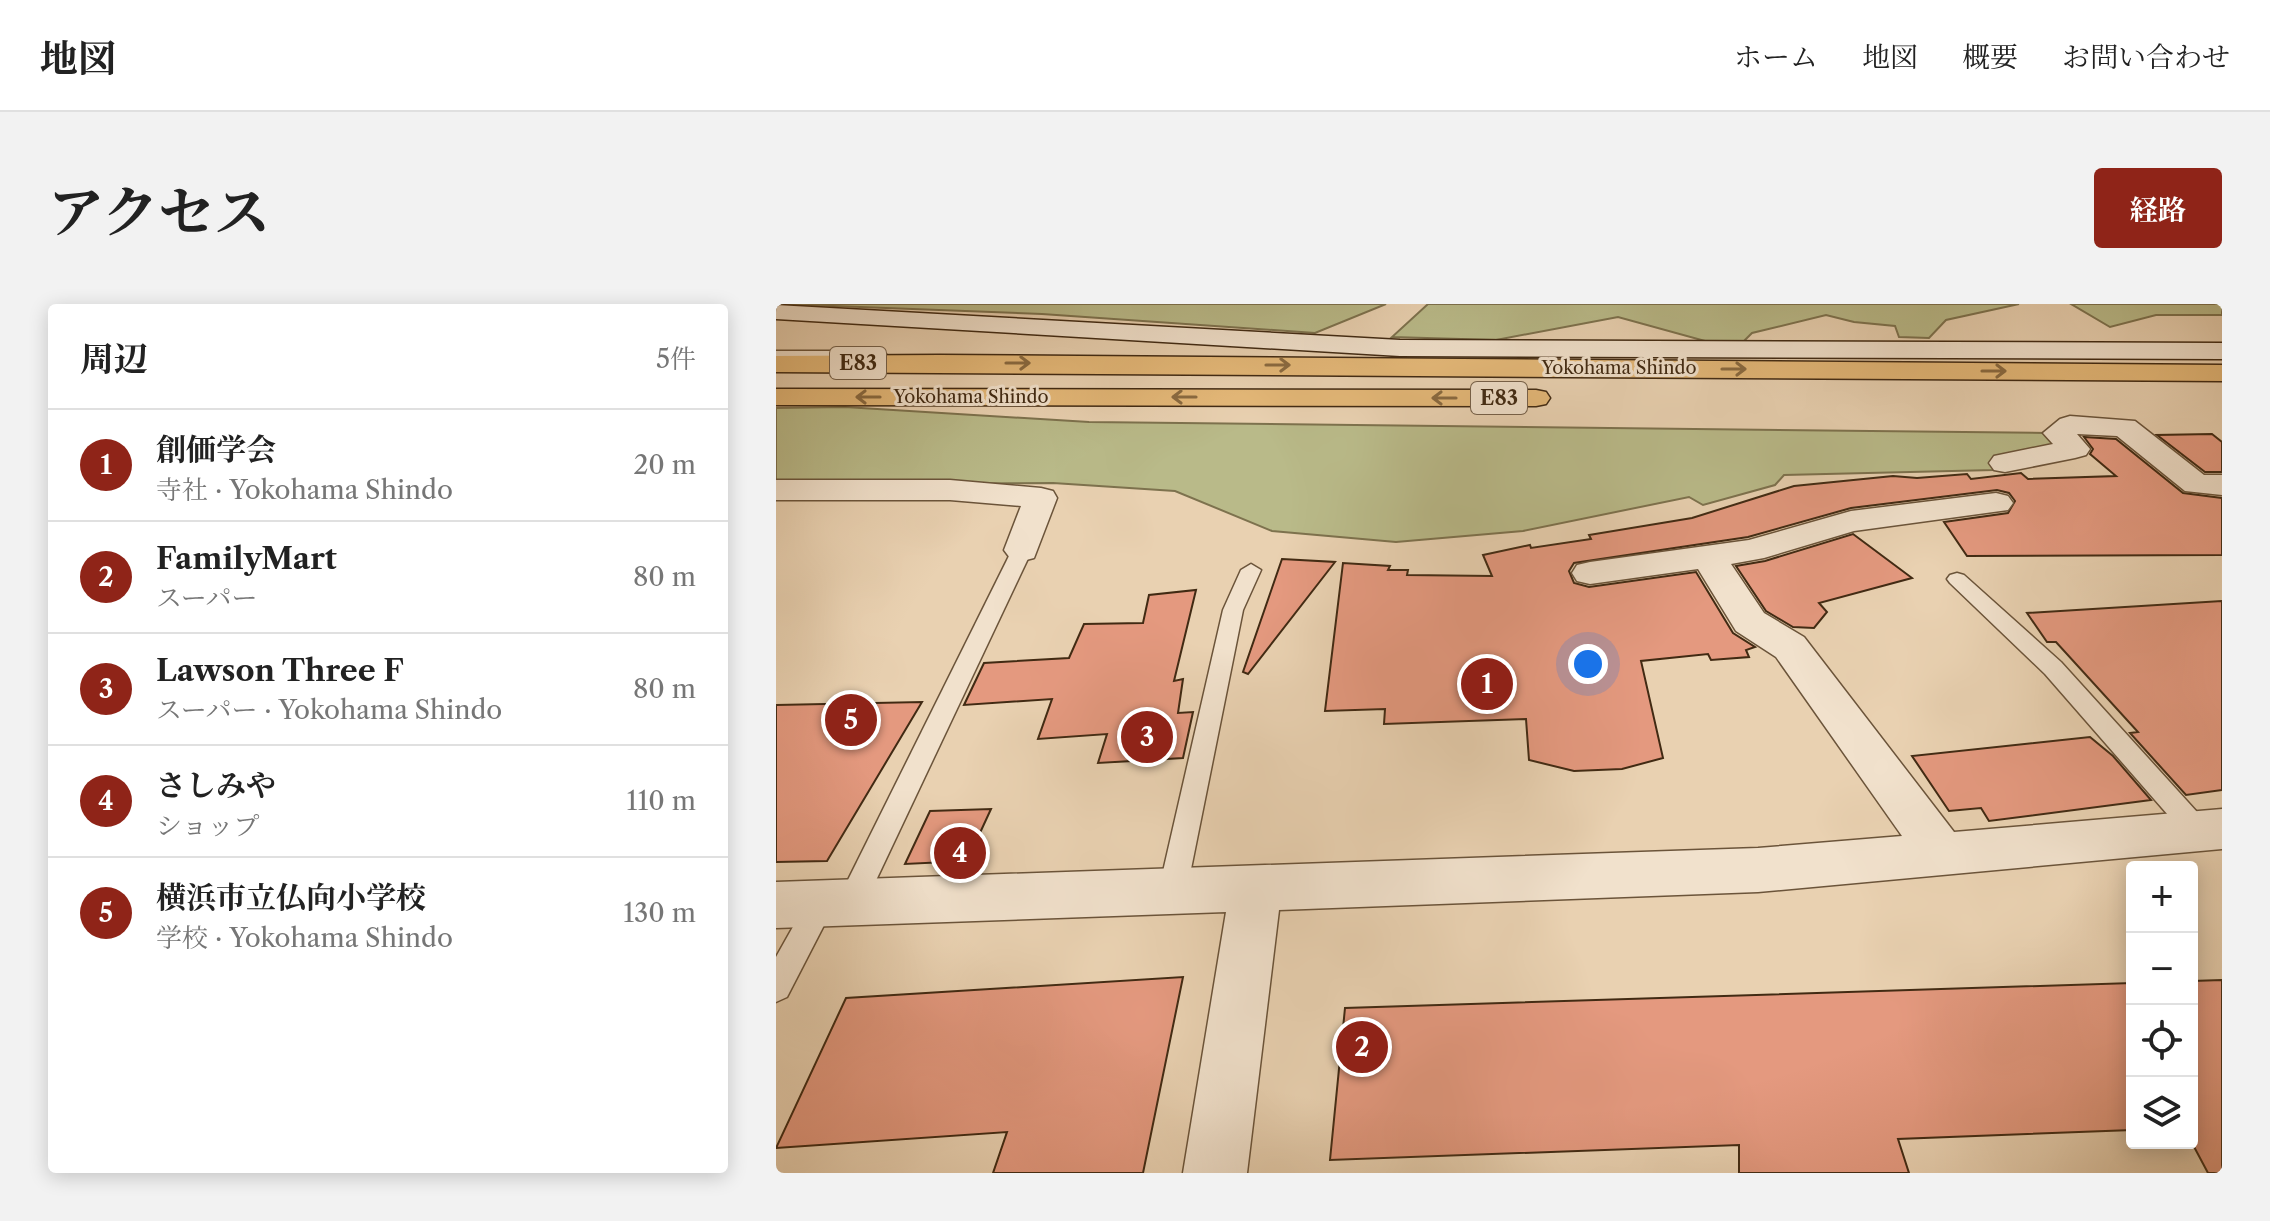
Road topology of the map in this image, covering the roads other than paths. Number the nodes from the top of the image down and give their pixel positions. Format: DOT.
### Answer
graph roads {
  1 [pos="776,312"];
  2 [pos="776,346"];
  3 [pos="2222,351"];
  4 [pos="776,355"];
  5 [pos="880,355"];
  6 [pos="940,363"];
  7 [pos="776,364"];
  8 [pos="2222,373"];
  9 [pos="776,397"];
  10 [pos="1571,398"];
  11 [pos="2063,399"];
  12 [pos="2222,399"];
  13 [pos="2005,463"];
  14 [pos="2222,485"];
  15 [pos="776,490"];
  16 [pos="1996,503"];
  17 [pos="1022,550"];
  18 [pos="1709,557"];
  19 [pos="1251,570"];
  20 [pos="1590,573"];
  21 [pos="1957,579"];
  22 [pos="2210,830"];
  23 [pos="1943,855"];
  24 [pos="1256,887"];
  25 [pos="1173,889"];
  26 [pos="817,903"];
  27 [pos="776,987"];
  28 [pos="1215,1173"];
  1 -- 3 [label="street"];
  2 -- 5 [label="highway"];
  4 -- 5 [label="lane"];
  5 -- 6 [label="highway"];
  6 -- 7 [label="highway, Yokohama Shindo / E83"];
  6 -- 8 [label="highway, Yokohama Shindo / E83, one-way"];
  10 -- 9 [label="highway, Yokohama Shindo / E83, one-way"];
  11 -- 12 [label="highway"];
  13 -- 14 [label="street"];
  15 -- 17 [label="street"];
  16 -- 18 [label="street"];
  17 -- 26 [label="lane"];
  18 -- 20 [label="street"];
  18 -- 23 [label="street"];
  19 -- 25 [label="lane"];
  21 -- 22 [label="lane"];
  22 -- 23 [label="street"];
  23 -- 24 [label="street"];
  24 -- 25 [label="street"];
  24 -- 28 [label="street"];
  25 -- 26 [label="street"];
  26 -- 27 [label="lane"];
}
